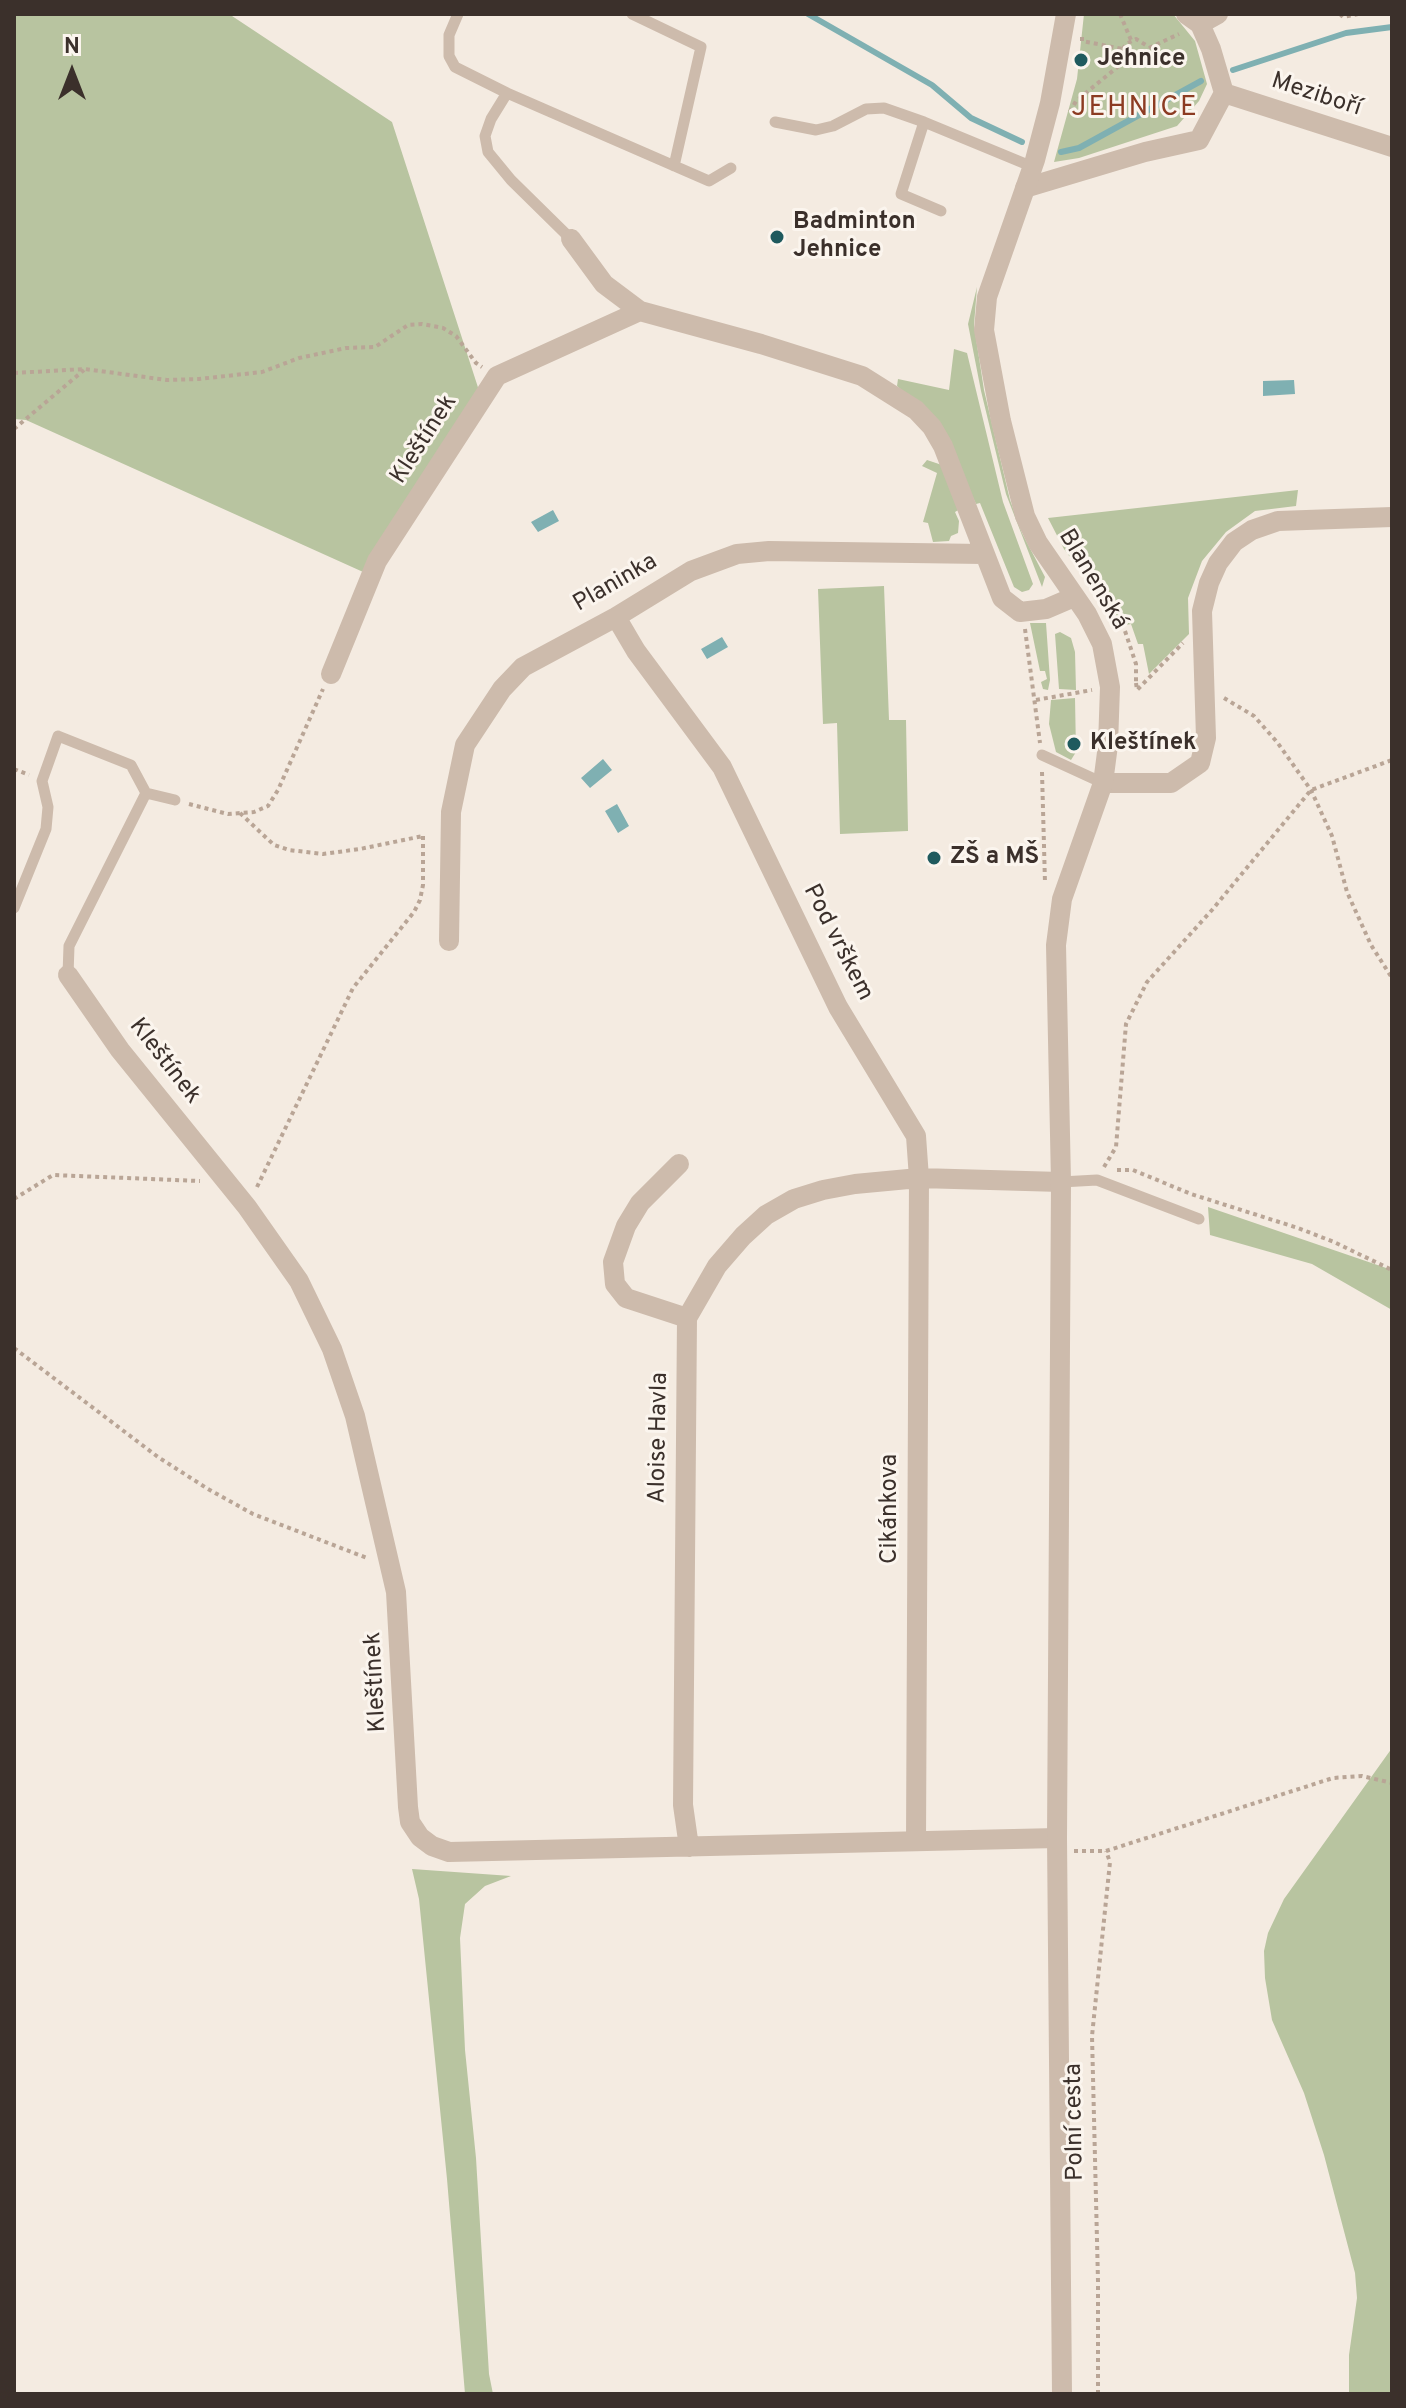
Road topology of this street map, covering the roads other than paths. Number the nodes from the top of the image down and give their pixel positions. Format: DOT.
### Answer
graph roads {
  1 [pos="458,14"];
  2 [pos="632,14"];
  3 [pos="1218,14"];
  4 [pos="1066,15"];
  5 [pos="1193,19"];
  6 [pos="507,93"];
  7 [pos="1224,93"];
  8 [pos="775,122"];
  9 [pos="924,122"];
  10 [pos="1392,147"];
  11 [pos="674,166"];
  12 [pos="1033,167"];
  13 [pos="731,168"];
  14 [pos="1025,188"];
  15 [pos="941,211"];
  16 [pos="571,239"];
  17 [pos="640,311"];
  18 [pos="1392,517"];
  19 [pos="983,554"];
  20 [pos="1074,597"];
  21 [pos="616,617"];
  22 [pos="331,674"];
  23 [pos="1042,755"];
  24 [pos="1103,783"];
  25 [pos="146,793"];
  26 [pos="175,800"];
  27 [pos="14,908"];
  28 [pos="449,941"];
  29 [pos="68,975"];
  30 [pos="679,1164"];
  31 [pos="919,1178"];
  32 [pos="1061,1182"];
  33 [pos="1199,1219"];
  34 [pos="687,1318"];
  35 [pos="1057,1838"];
  36 [pos="916,1840"];
  37 [pos="689,1847"];
  38 [pos="1062,2394"];
  1 -- 6 [label="lane"];
  2 -- 11 [label="lane"];
  3 -- 5 [label="street"];
  4 -- 12 [label="street, Blanenská"];
  5 -- 7 [label="street"];
  6 -- 11 [label="lane"];
  6 -- 16 [label="lane"];
  7 -- 10 [label="street, Meziboří"];
  7 -- 14 [label="street"];
  8 -- 9 [label="lane"];
  9 -- 12 [label="lane"];
  9 -- 15 [label="lane"];
  11 -- 13 [label="lane"];
  12 -- 14 [label="street, Blanenská"];
  14 -- 20 [label="street, Blanenská"];
  16 -- 17 [label="street"];
  17 -- 19 [label="street"];
  17 -- 22 [label="street, Kleštínek"];
  18 -- 24 [label="street"];
  19 -- 20 [label="street"];
  19 -- 21 [label="street, Planinka"];
  20 -- 24 [label="street, Blanenská"];
  21 -- 28 [label="street, Planinka"];
  21 -- 31 [label="street, Pod vrškem"];
  23 -- 24 [label="lane"];
  24 -- 32 [label="street, Blanenská"];
  25 -- 26 [label="lane"];
  25 -- 27 [label="lane"];
  25 -- 29 [label="lane"];
  29 -- 37 [label="street, Kleštínek"];
  30 -- 34 [label="street"];
  31 -- 32 [label="street"];
  31 -- 34 [label="street, Aloise Havla"];
  31 -- 36 [label="street, Cikánkova"];
  32 -- 33 [label="lane"];
  32 -- 35 [label="street, Blanenská"];
  34 -- 37 [label="street, Aloise Havla"];
  35 -- 36 [label="street, Kleštínek"];
  35 -- 38 [label="street, Blanenská"];
  36 -- 37 [label="street, Kleštínek"];
}
